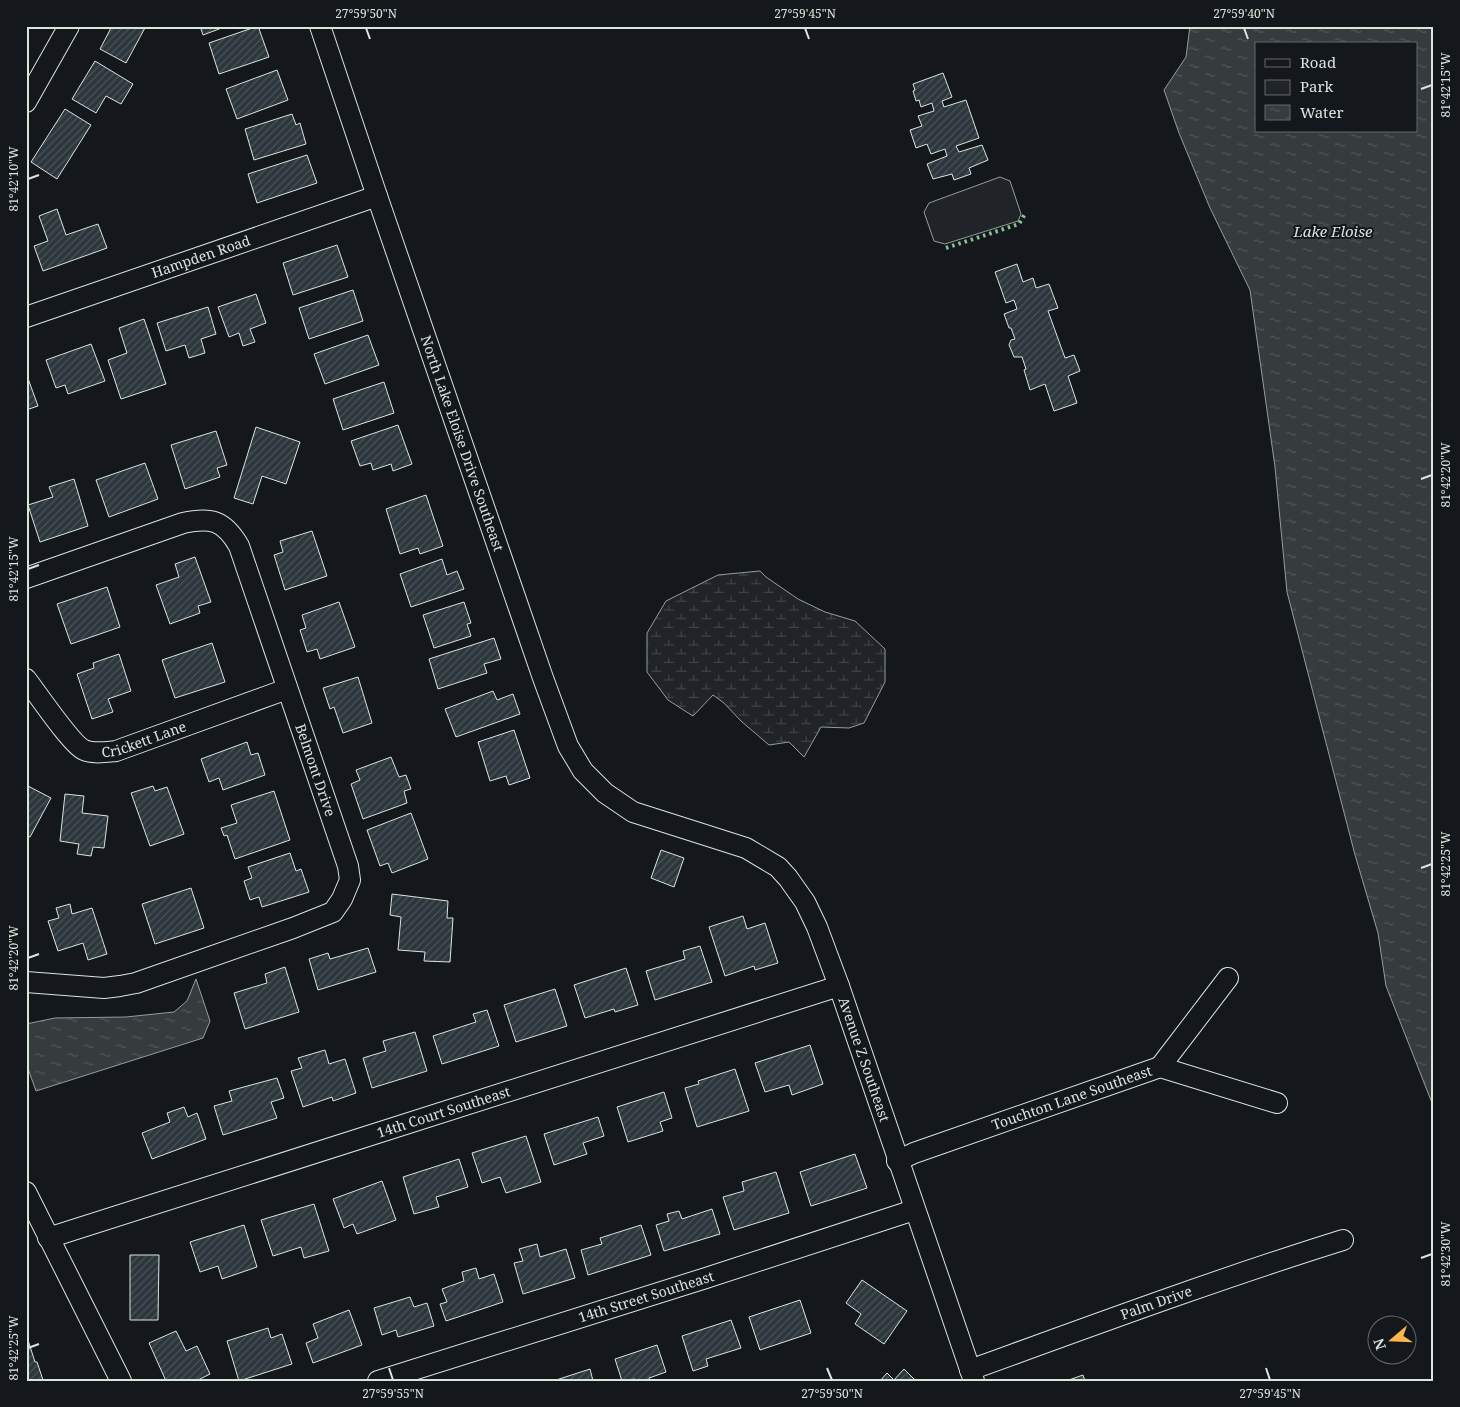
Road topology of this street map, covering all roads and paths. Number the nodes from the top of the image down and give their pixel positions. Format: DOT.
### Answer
graph roads {
  1 [pos="69,26"];
  2 [pos="320,26"];
  3 [pos="26,102"];
  4 [pos="376,196"];
  5 [pos="26,317"];
  6 [pos="26,578"];
  7 [pos="26,679"];
  8 [pos="287,689"];
  9 [pos="659,821"];
  10 [pos="1228,978"];
  11 [pos="26,982"];
  12 [pos="838,986"];
  13 [pos="1160,1068"];
  14 [pos="1277,1103"];
  15 [pos="898,1161"];
  16 [pos="26,1192"];
  17 [pos="914,1210"];
  18 [pos="48,1238"];
  19 [pos="1344,1240"];
  20 [pos="972,1375"];
  21 [pos="121,1381"];
  22 [pos="378,1381"];
  1 -- 3 [label="street"];
  2 -- 4 [label="street, North Lake Eloise Drive Southeast"];
  4 -- 5 [label="street, Hampden Road"];
  4 -- 9 [label="street, North Lake Eloise Drive Southeast"];
  6 -- 8 [label="street, Belmont Drive"];
  7 -- 8 [label="street, Crickett Lane"];
  8 -- 11 [label="street, Belmont Drive"];
  9 -- 12 [label="street, Avenue Z Southeast"];
  10 -- 13 [label="street"];
  12 -- 15 [label="street, Avenue Z Southeast"];
  12 -- 18 [label="street, 14th Court Southeast"];
  13 -- 14 [label="street, Touchton Lane Southeast"];
  13 -- 15 [label="street, Touchton Lane Southeast"];
  15 -- 17 [label="street, Avenue Z Southeast"];
  16 -- 18 [label="street"];
  17 -- 20 [label="street, Avenue Z Southeast"];
  17 -- 22 [label="street, 14th Street Southeast"];
  18 -- 21 [label="street"];
  19 -- 20 [label="street, Palm Drive"];
}
